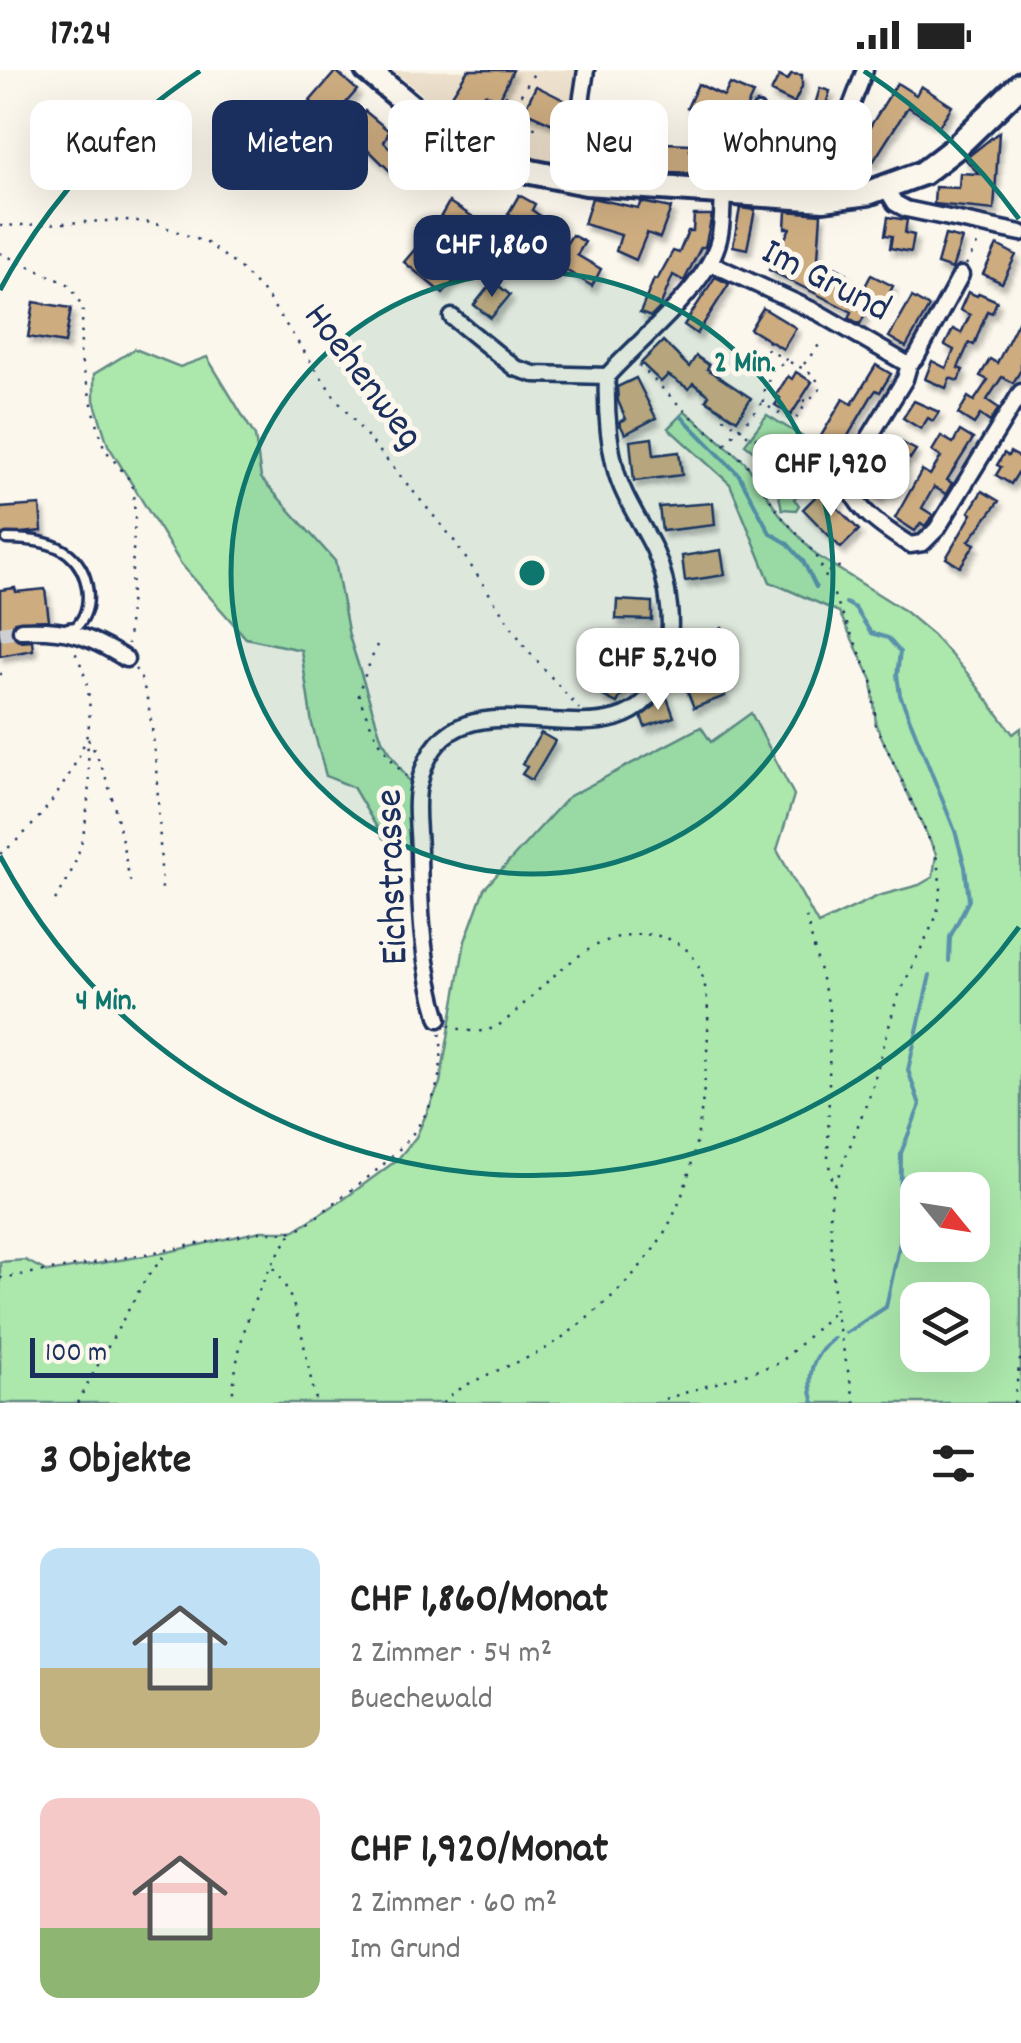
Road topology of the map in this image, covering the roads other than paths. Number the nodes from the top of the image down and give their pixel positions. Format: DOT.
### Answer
graph roads {
  1 [pos="367,70"];
  2 [pos="586,70"];
  3 [pos="864,70"];
  4 [pos="1021,84"];
  5 [pos="582,100"];
  6 [pos="550,176"];
  7 [pos="668,188"];
  8 [pos="886,188"];
  9 [pos="715,192"];
  10 [pos="824,198"];
  11 [pos="1021,233"];
  12 [pos="710,263"];
  13 [pos="960,275"];
  14 [pos="452,317"];
  15 [pos="909,365"];
  16 [pos="607,376"];
  17 [pos="1021,392"];
  18 [pos="7,539"];
  19 [pos="54,628"];
  20 [pos="20,630"];
  21 [pos="126,660"];
  22 [pos="439,1019"];
  1 -- 6 [label="main road"];
  2 -- 5 [label="street"];
  3 -- 10 [label="street"];
  4 -- 8 [label="main road"];
  7 -- 9 [label="main road"];
  8 -- 10 [label="main road"];
  8 -- 11 [label="street"];
  9 -- 10 [label="main road"];
  9 -- 12 [label="street"];
  12 -- 15 [label="street, Im Grund"];
  12 -- 16 [label="street"];
  13 -- 15 [label="street, Im Grund"];
  14 -- 16 [label="street"];
  15 -- 17 [label="street, Im Grund"];
  16 -- 22 [label="street, Eichstrasse"];
  18 -- 19 [label="lane"];
  19 -- 20 [label="street"];
  19 -- 21 [label="street"];
}
